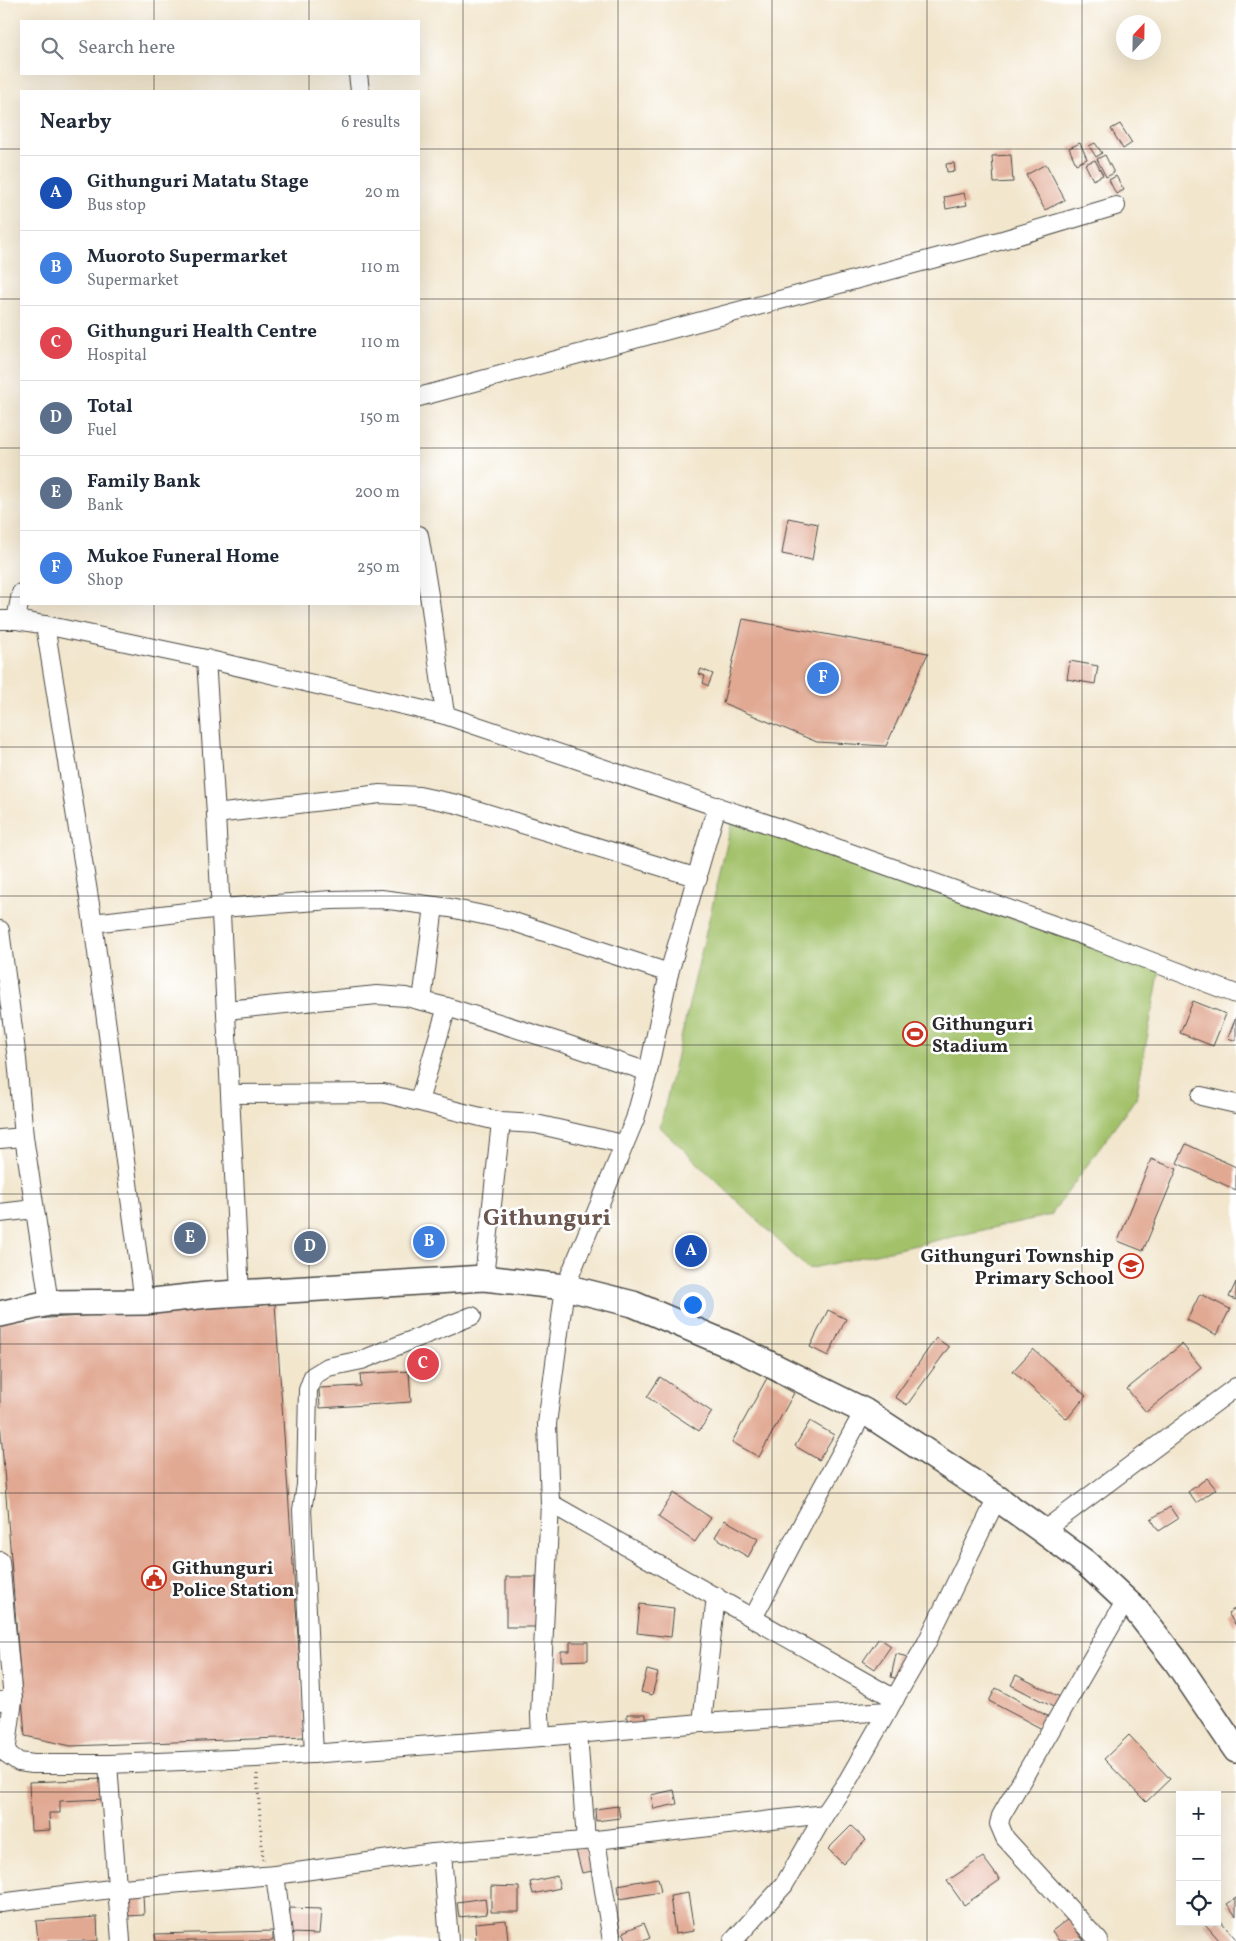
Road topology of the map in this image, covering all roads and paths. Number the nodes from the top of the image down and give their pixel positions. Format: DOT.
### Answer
graph roads {
  1 [pos="358,75"];
  2 [pos="360,90"];
  3 [pos="1116,206"];
  4 [pos="420,397"];
  5 [pos="420,540"];
  6 [pos="20,595"];
  7 [pos="8,620"];
  8 [pos="45,624"];
  9 [pos="206,659"];
  10 [pos="445,715"];
  11 [pos="717,806"];
  12 [pos="216,814"];
  13 [pos="698,878"];
  14 [pos="434,906"];
  15 [pos="220,908"];
  16 [pos="93,924"];
  17 [pos="0,930"];
  18 [pos="668,973"];
  19 [pos="1236,994"];
  20 [pos="422,1001"];
  21 [pos="447,1007"];
  22 [pos="226,1010"];
  23 [pos="9,1060"];
  24 [pos="648,1072"];
  25 [pos="230,1094"];
  26 [pos="1201,1096"];
  27 [pos="419,1101"];
  28 [pos="1236,1104"];
  29 [pos="501,1122"];
  30 [pos="24,1137"];
  31 [pos="0,1139"];
  32 [pos="623,1144"];
  33 [pos="34,1209"];
  34 [pos="0,1213"];
  35 [pos="484,1278"];
  36 [pos="565,1287"];
  37 [pos="240,1294"];
  38 [pos="144,1302"];
  39 [pos="49,1303"];
  40 [pos="0,1314"];
  41 [pos="472,1316"];
  42 [pos="1236,1387"];
  43 [pos="864,1411"];
  44 [pos="997,1498"];
  45 [pos="550,1503"];
  46 [pos="1043,1531"];
  47 [pos="0,1561"];
  48 [pos="716,1596"];
  49 [pos="1126,1600"];
  50 [pos="753,1618"];
  51 [pos="7,1701"];
  52 [pos="892,1705"];
  53 [pos="702,1723"];
  54 [pos="578,1734"];
  55 [pos="541,1737"];
  56 [pos="1236,1750"];
  57 [pos="314,1754"];
  58 [pos="256,1758"];
  59 [pos="108,1764"];
  60 [pos="825,1814"];
  61 [pos="591,1840"];
  62 [pos="442,1853"];
  63 [pos="269,1875"];
  64 [pos="116,1889"];
  65 [pos="0,1903"];
  66 [pos="121,1941"];
  67 [pos="284,1941"];
  68 [pos="449,1941"];
  69 [pos="612,1941"];
  70 [pos="732,1941"];
  71 [pos="1098,1941"];
  1 -- 2 [label="street"];
  3 -- 4 [label="street"];
  5 -- 10 [label="street"];
  6 -- 7 [label="street"];
  7 -- 8 [label="street"];
  8 -- 9 [label="street"];
  8 -- 16 [label="street"];
  9 -- 10 [label="street"];
  9 -- 12 [label="street"];
  10 -- 11 [label="street"];
  11 -- 13 [label="street"];
  11 -- 19 [label="street"];
  12 -- 13 [label="street"];
  12 -- 15 [label="street"];
  13 -- 18 [label="street"];
  14 -- 15 [label="street"];
  14 -- 18 [label="street"];
  14 -- 20 [label="street"];
  15 -- 16 [label="street"];
  15 -- 22 [label="street"];
  16 -- 38 [label="street"];
  17 -- 23 [label="street"];
  18 -- 24 [label="street"];
  20 -- 21 [label="street"];
  20 -- 22 [label="street"];
  21 -- 24 [label="street"];
  21 -- 27 [label="street"];
  22 -- 25 [label="street"];
  23 -- 30 [label="street"];
  24 -- 32 [label="street"];
  25 -- 27 [label="street"];
  25 -- 37 [label="street"];
  26 -- 28 [label="street"];
  27 -- 29 [label="street"];
  29 -- 32 [label="street"];
  29 -- 35 [label="street"];
  30 -- 31 [label="street"];
  30 -- 33 [label="street"];
  32 -- 36 [label="street"];
  33 -- 34 [label="street"];
  33 -- 39 [label="street"];
  35 -- 36 [label="main road"];
  35 -- 37 [label="main road"];
  36 -- 43 [label="main road"];
  36 -- 45 [label="street"];
  37 -- 38 [label="main road"];
  38 -- 39 [label="main road"];
  39 -- 40 [label="main road"];
  41 -- 57 [label="street"];
  42 -- 46 [label="street"];
  43 -- 44 [label="main road"];
  43 -- 50 [label="street"];
  44 -- 46 [label="main road"];
  44 -- 52 [label="street"];
  45 -- 48 [label="street"];
  45 -- 55 [label="street"];
  46 -- 49 [label="main road"];
  47 -- 51 [label="street"];
  48 -- 50 [label="street"];
  48 -- 53 [label="street"];
  49 -- 56 [label="main road"];
  49 -- 71 [label="street"];
  50 -- 52 [label="street"];
  51 -- 59 [label="street"];
  52 -- 53 [label="street"];
  52 -- 60 [label="street"];
  53 -- 54 [label="street"];
  54 -- 55 [label="street"];
  54 -- 61 [label="street"];
  55 -- 57 [label="street"];
  57 -- 58 [label="street"];
  58 -- 59 [label="street"];
  58 -- 63 [label="path"];
  59 -- 64 [label="street"];
  60 -- 61 [label="street"];
  60 -- 70 [label="street"];
  61 -- 62 [label="street"];
  61 -- 69 [label="street"];
  62 -- 63 [label="street"];
  62 -- 68 [label="street"];
  63 -- 64 [label="street"];
  63 -- 67 [label="street"];
  64 -- 65 [label="street"];
  64 -- 66 [label="street"];
}
